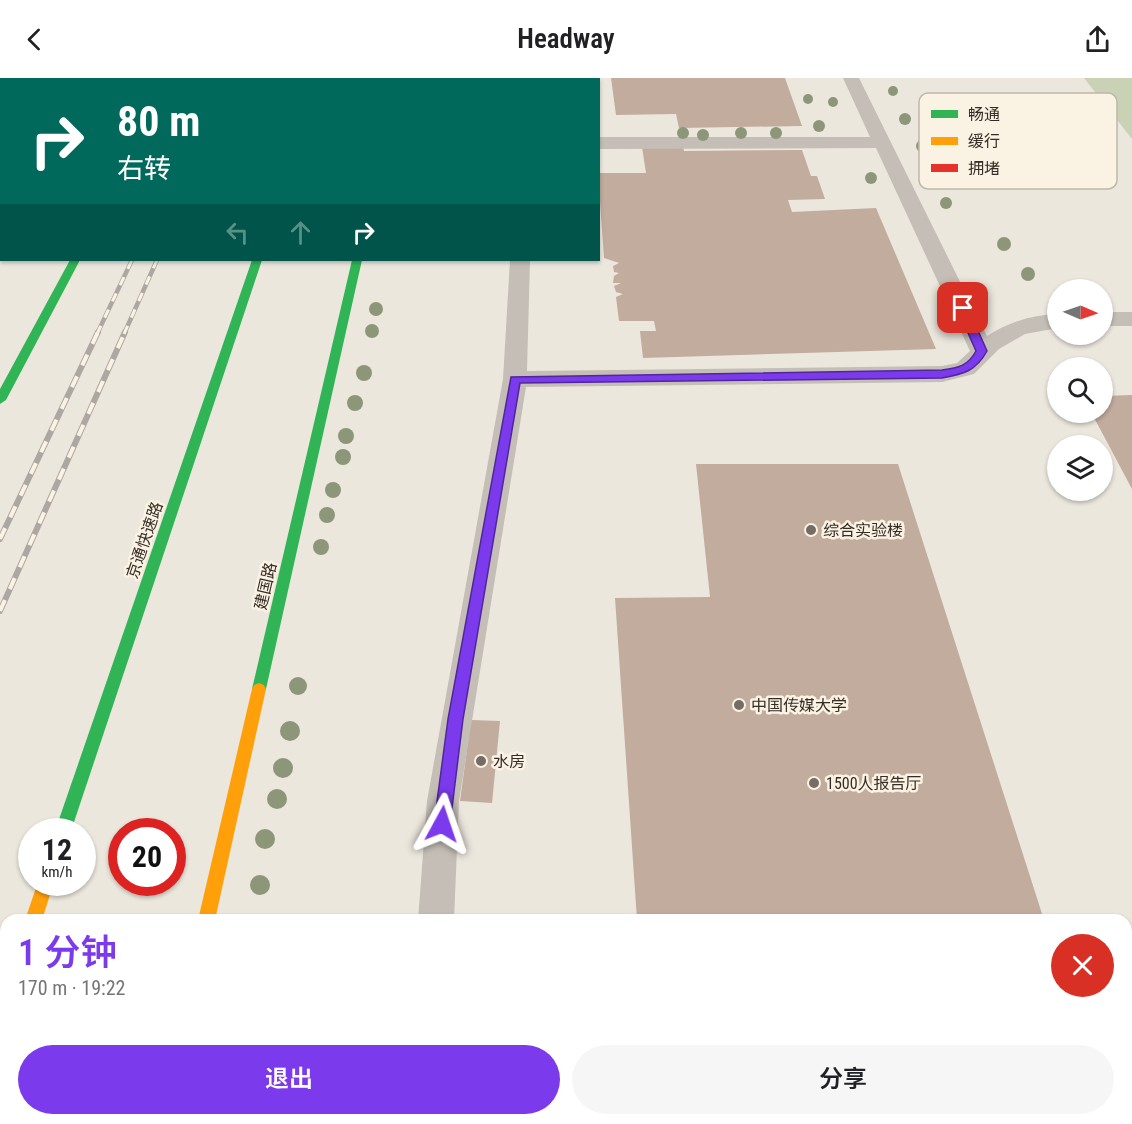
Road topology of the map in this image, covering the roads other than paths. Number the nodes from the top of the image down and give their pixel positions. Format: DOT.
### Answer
graph roads {
  1 [pos="851,78"];
  2 [pos="881,142"];
  3 [pos="600,143"];
  4 [pos="74,261"];
  5 [pos="257,261"];
  6 [pos="357,261"];
  7 [pos="520,261"];
  8 [pos="1113,319"];
  9 [pos="1132,319"];
  10 [pos="1047,322"];
  11 [pos="982,351"];
  12 [pos="515,379"];
  13 [pos="0,400"];
  14 [pos="67,818"];
  15 [pos="41,896"];
  16 [pos="35,914"];
  17 [pos="207,914"];
  18 [pos="436,914"];
  1 -- 2 [label="lane"];
  2 -- 3 [label="lane"];
  2 -- 11 [label="lane"];
  4 -- 13 [label="main road"];
  5 -- 14 [label="main road, 京通快速路"];
  6 -- 17 [label="main road, 建国路"];
  7 -- 12 [label="lane"];
  8 -- 9 [label="lane"];
  10 -- 11 [label="lane"];
  11 -- 12 [label="lane"];
  12 -- 18 [label="lane"];
  15 -- 16 [label="main road"];
}
